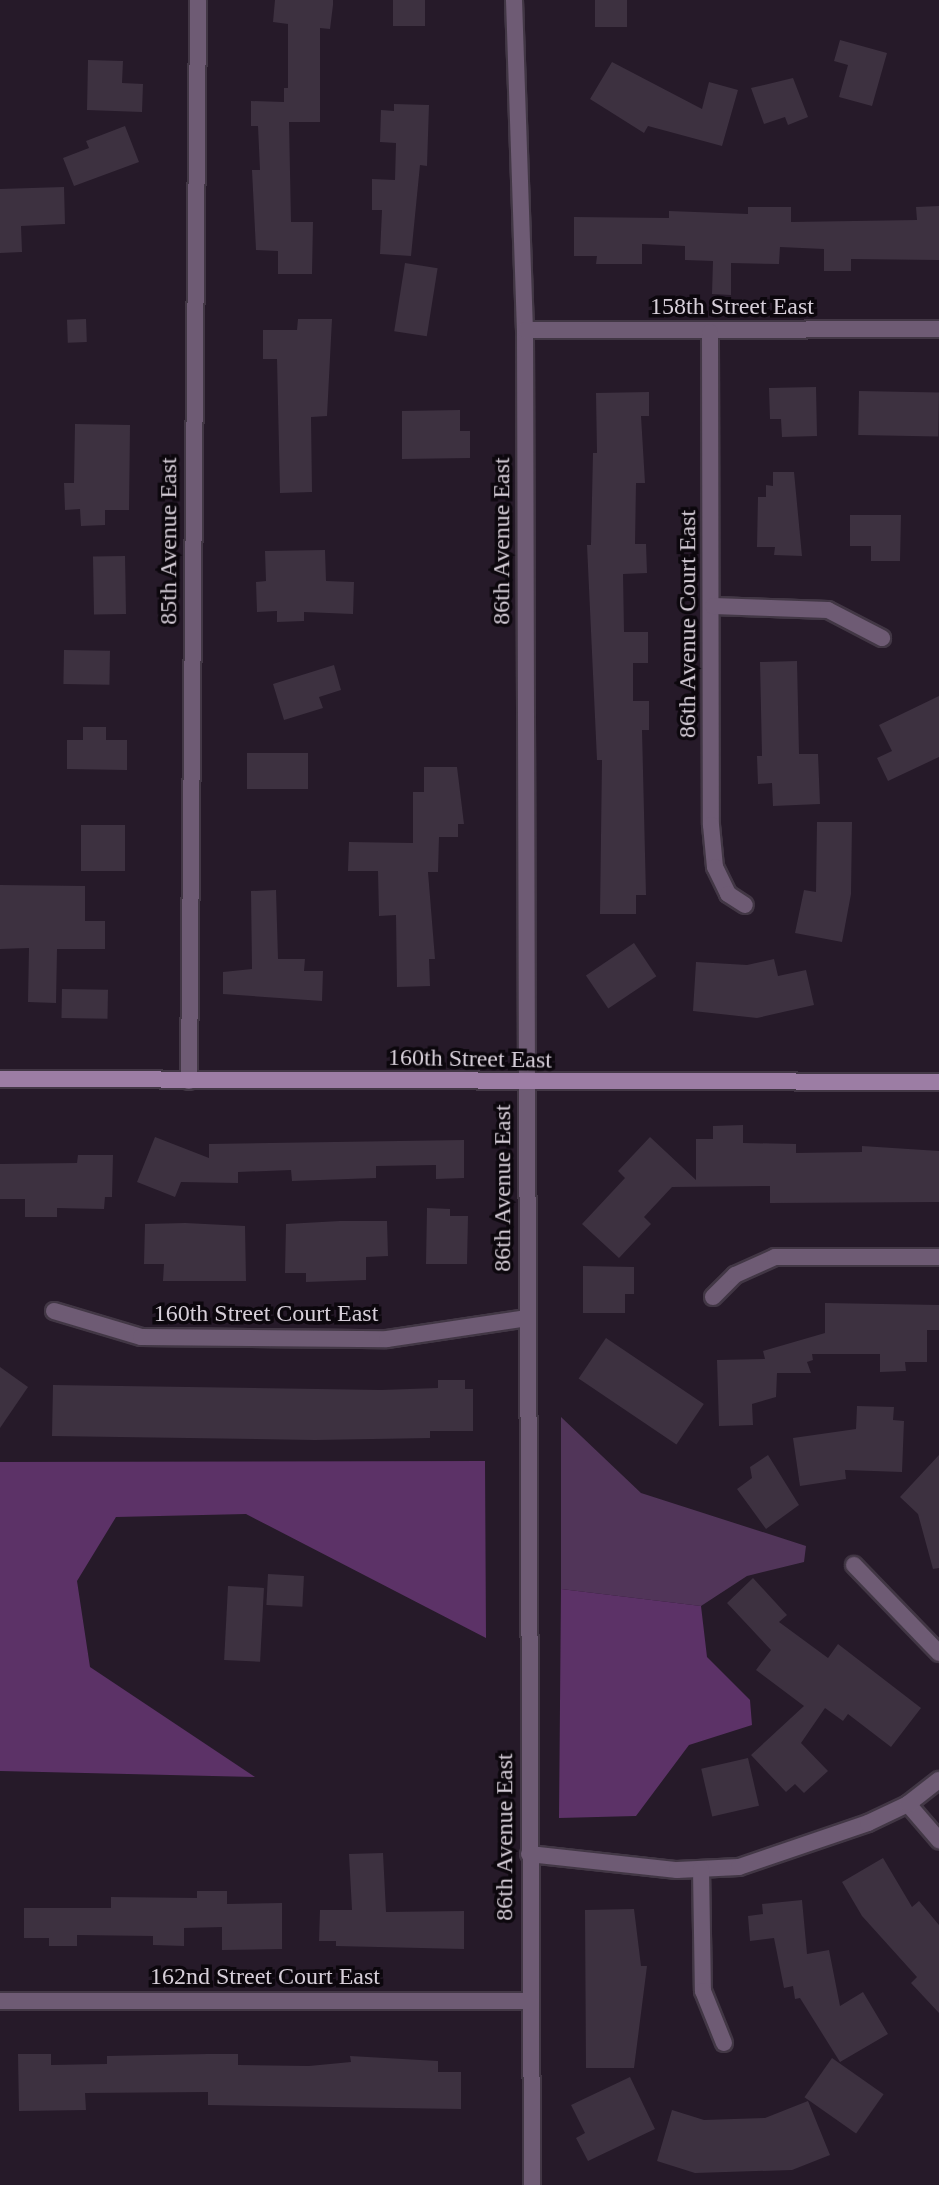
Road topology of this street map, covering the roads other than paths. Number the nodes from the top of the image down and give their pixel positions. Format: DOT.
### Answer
graph roads {
  1 [pos="198,0"];
  2 [pos="514,0"];
  3 [pos="939,329"];
  4 [pos="525,330"];
  5 [pos="710,332"];
  6 [pos="713,606"];
  7 [pos="882,638"];
  8 [pos="745,905"];
  9 [pos="0,1079"];
  10 [pos="189,1081"];
  11 [pos="939,1082"];
  12 [pos="527,1084"];
  13 [pos="939,1257"];
  14 [pos="713,1297"];
  15 [pos="54,1311"];
  16 [pos="527,1318"];
  17 [pos="854,1565"];
  18 [pos="939,1653"];
  19 [pos="939,1780"];
  20 [pos="908,1804"];
  21 [pos="939,1840"];
  22 [pos="529,1854"];
  23 [pos="701,1869"];
  24 [pos="0,2001"];
  25 [pos="530,2001"];
  26 [pos="724,2043"];
  27 [pos="532,2185"];
  1 -- 10 [label="street, 85th Avenue East"];
  2 -- 4 [label="street, 86th Avenue East"];
  3 -- 5 [label="street, 158th Street East"];
  4 -- 5 [label="street, 158th Street East"];
  4 -- 12 [label="street, 86th Avenue East"];
  5 -- 6 [label="street, 86th Avenue Court East"];
  6 -- 7 [label="street"];
  6 -- 8 [label="street, 86th Avenue Court East"];
  9 -- 10 [label="main road, 160th Street East"];
  10 -- 12 [label="main road, 160th Street East"];
  11 -- 12 [label="main road, 160th Street East"];
  12 -- 16 [label="street, 86th Avenue East"];
  13 -- 14 [label="street"];
  15 -- 16 [label="street, 160th Street Court East"];
  16 -- 22 [label="street, 86th Avenue East"];
  17 -- 18 [label="street"];
  19 -- 20 [label="street"];
  20 -- 21 [label="street"];
  20 -- 23 [label="street"];
  22 -- 23 [label="street"];
  22 -- 25 [label="street, 86th Avenue East"];
  23 -- 26 [label="street"];
  24 -- 25 [label="street, 162nd Street Court East"];
  25 -- 27 [label="street, 86th Avenue East"];
}
